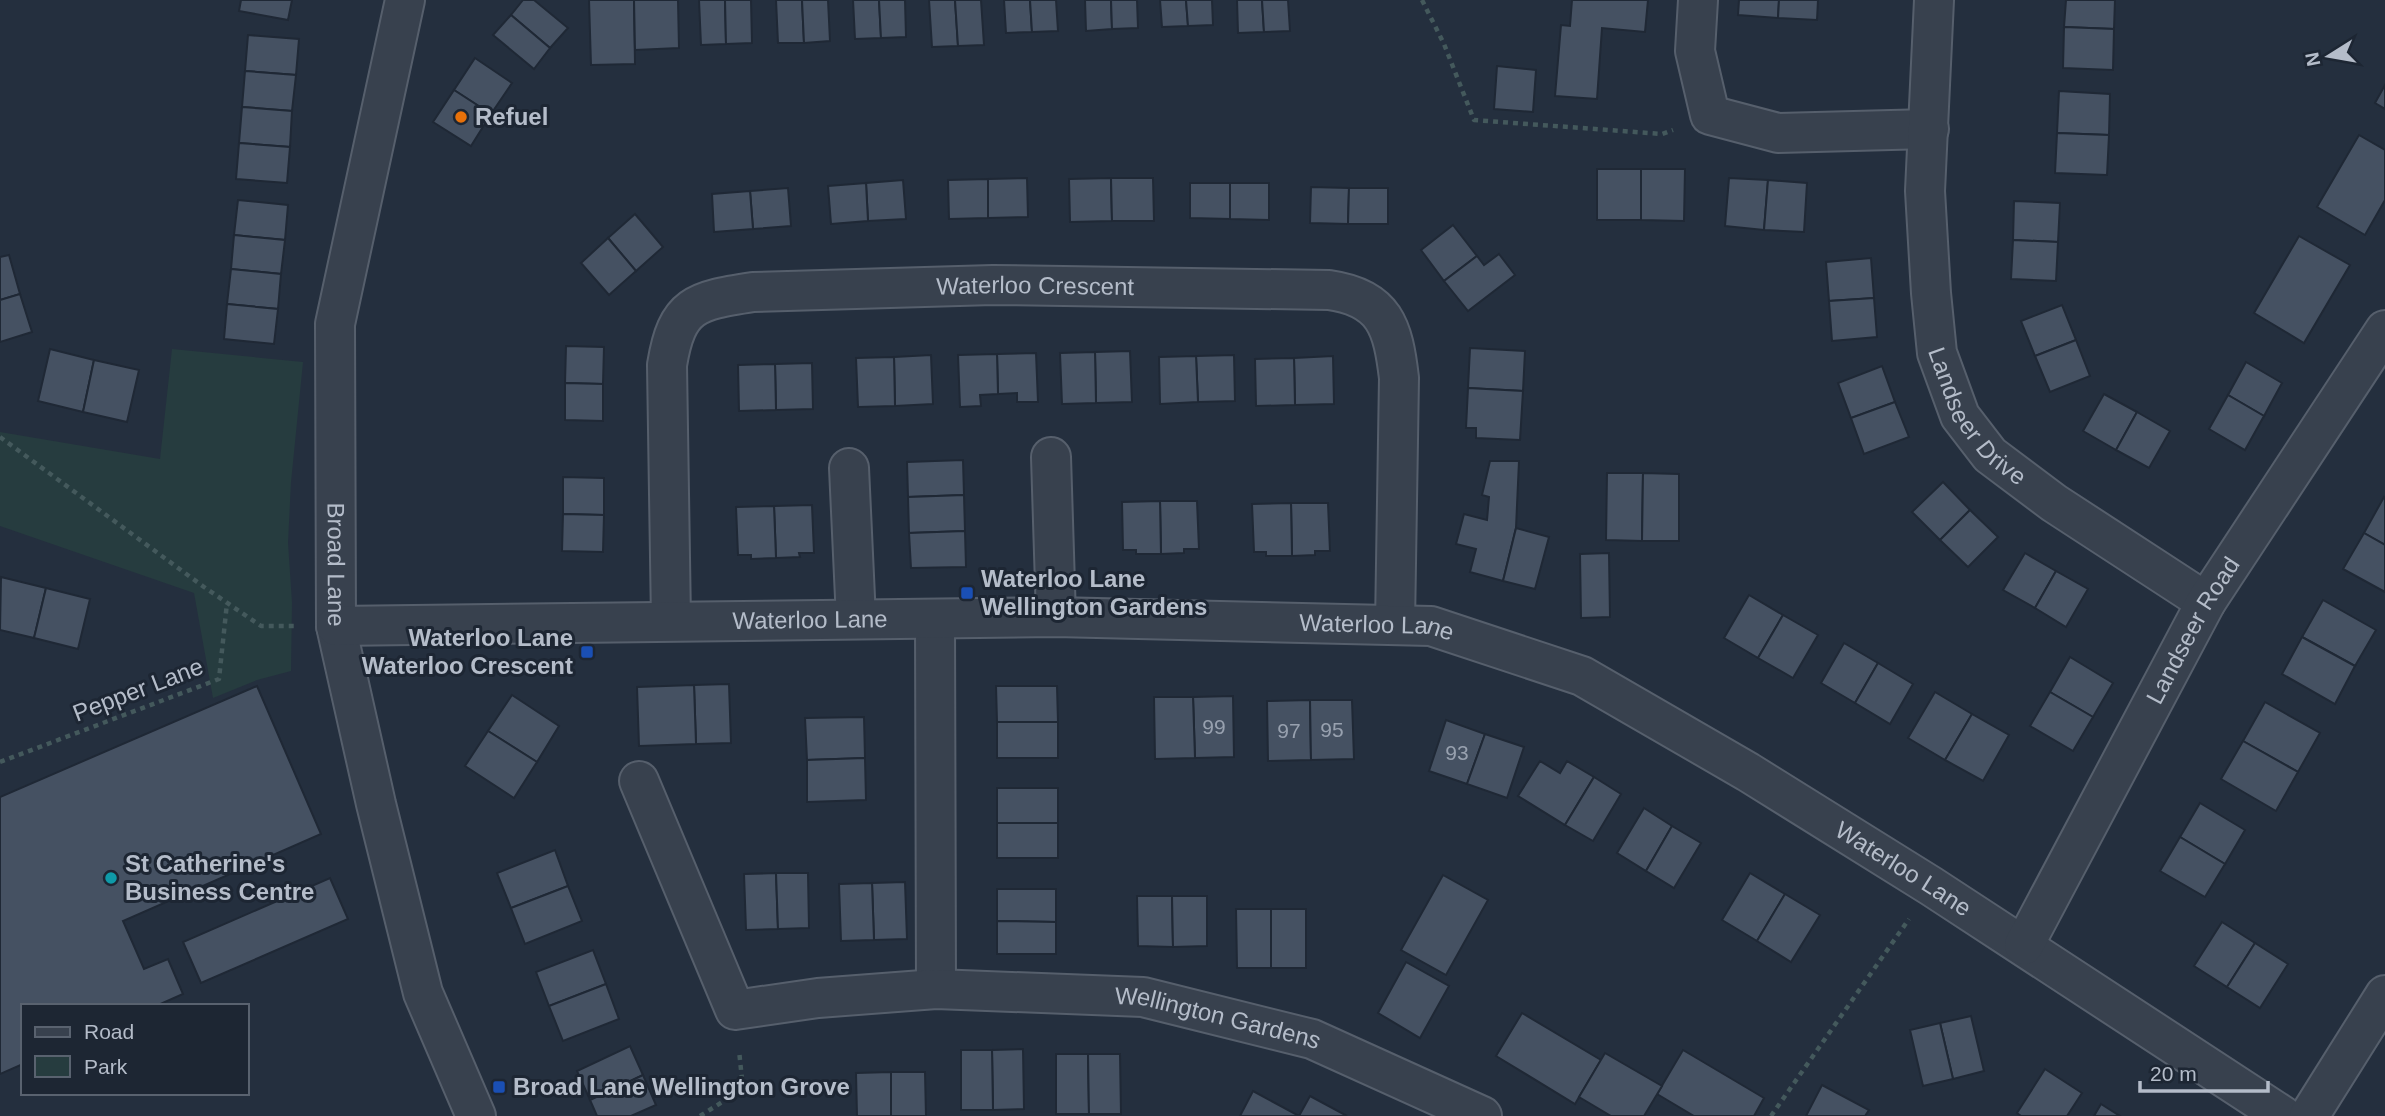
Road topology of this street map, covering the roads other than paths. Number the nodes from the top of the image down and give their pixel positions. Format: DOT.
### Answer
graph roads {
  1 [pos="405,0"];
  2 [pos="1698,0"];
  3 [pos="1934,0"];
  4 [pos="1929,129"];
  5 [pos="2385,330"];
  6 [pos="1051,457"];
  7 [pos="849,468"];
  8 [pos="2206,602"];
  9 [pos="1056,617"];
  10 [pos="856,619"];
  11 [pos="935,620"];
  12 [pos="671,621"];
  13 [pos="1395,625"];
  14 [pos="337,626"];
  15 [pos="639,781"];
  16 [pos="2024,945"];
  17 [pos="936,989"];
  18 [pos="2385,995"];
  19 [pos="476,1116"];
  20 [pos="1482,1116"];
  21 [pos="2283,1116"];
  22 [pos="2309,1116"];
  1 -- 14 [label="street, Broad Lane"];
  2 -- 4 [label="street"];
  3 -- 4 [label="street, Landseer Drive"];
  4 -- 8 [label="street, Landseer Drive"];
  5 -- 8 [label="street, Landseer Road"];
  6 -- 9 [label="street"];
  7 -- 10 [label="street"];
  8 -- 16 [label="street, Landseer Road"];
  9 -- 11 [label="street, Waterloo Lane"];
  9 -- 13 [label="street, Waterloo Lane"];
  10 -- 11 [label="street, Waterloo Lane"];
  10 -- 12 [label="street, Waterloo Lane"];
  11 -- 17 [label="street"];
  12 -- 13 [label="street, Waterloo Crescent"];
  12 -- 14 [label="street, Waterloo Lane"];
  13 -- 16 [label="street, Waterloo Lane"];
  14 -- 19 [label="street, Broad Lane"];
  15 -- 17 [label="street, Wellington Gardens"];
  16 -- 21 [label="street, Waterloo Lane"];
  17 -- 20 [label="street, Wellington Gardens"];
  18 -- 22 [label="street"];
}
